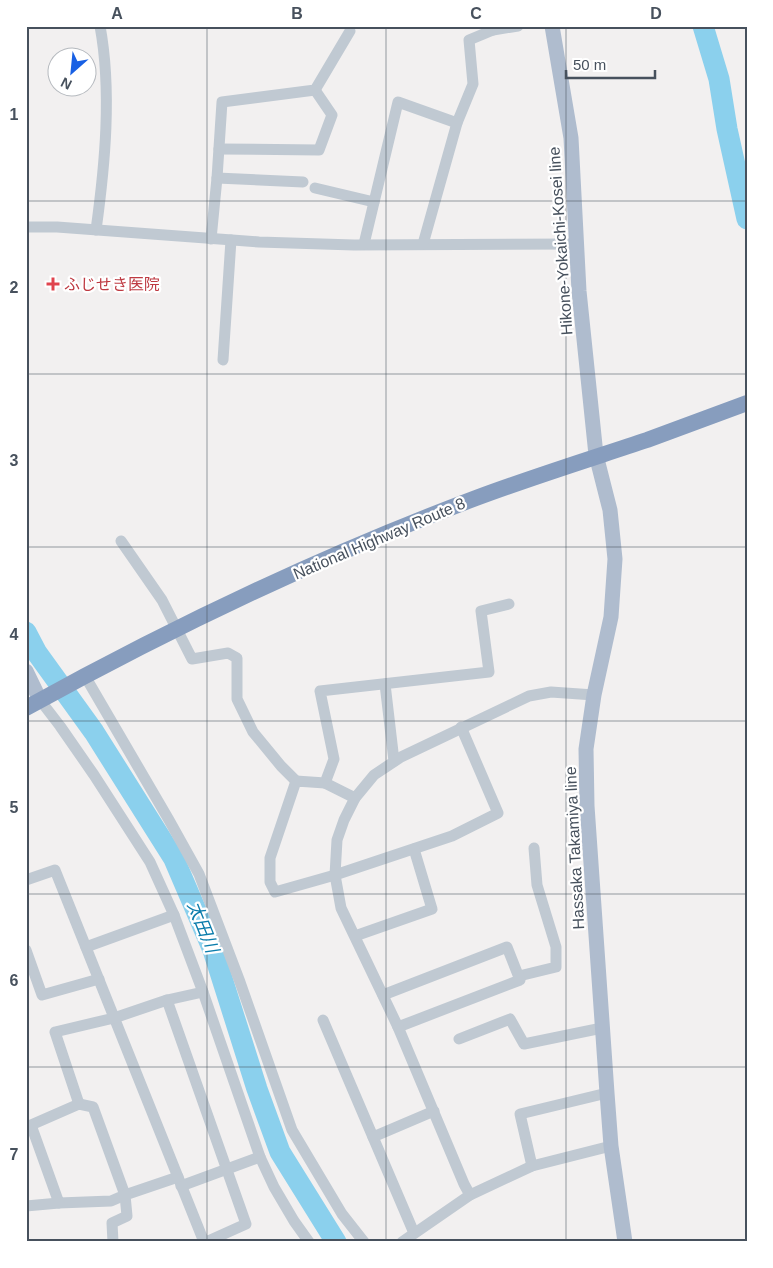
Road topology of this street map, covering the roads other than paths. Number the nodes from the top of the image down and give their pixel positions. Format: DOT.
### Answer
graph roads {
  1 [pos="100,26"];
  2 [pos="518,26"];
  3 [pos="552,26"];
  4 [pos="492,28"];
  5 [pos="350,32"];
  6 [pos="315,90"];
  7 [pos="457,123"];
  8 [pos="219,149"];
  9 [pos="217,178"];
  10 [pos="303,182"];
  11 [pos="315,188"];
  12 [pos="374,202"];
  13 [pos="26,227"];
  14 [pos="96,230"];
  15 [pos="211,239"];
  16 [pos="231,240"];
  17 [pos="364,244"];
  18 [pos="423,244"];
  19 [pos="577,244"];
  20 [pos="223,360"];
  21 [pos="747,403"];
  22 [pos="596,455"];
  23 [pos="121,541"];
  24 [pos="509,604"];
  25 [pos="177,629"];
  26 [pos="26,672"];
  27 [pos="83,677"];
  28 [pos="385,684"];
  29 [pos="594,695"];
  30 [pos="39,701"];
  31 [pos="461,727"];
  32 [pos="394,761"];
  33 [pos="296,781"];
  34 [pos="325,783"];
  35 [pos="355,798"];
  36 [pos="534,848"];
  37 [pos="414,849"];
  38 [pos="334,876"];
  39 [pos="26,880"];
  40 [pos="174,915"];
  41 [pos="355,936"];
  42 [pos="86,947"];
  43 [pos="26,950"];
  44 [pos="519,976"];
  45 [pos="99,979"];
  46 [pos="203,992"];
  47 [pos="383,995"];
  48 [pos="167,1000"];
  49 [pos="114,1018"];
  50 [pos="323,1020"];
  51 [pos="398,1027"];
  52 [pos="602,1028"];
  53 [pos="459,1039"];
  54 [pos="607,1093"];
  55 [pos="79,1104"];
  56 [pos="434,1110"];
  57 [pos="373,1137"];
  58 [pos="611,1146"];
  59 [pos="260,1157"];
  60 [pos="532,1166"];
  61 [pos="228,1169"];
  62 [pos="180,1182"];
  63 [pos="125,1195"];
  64 [pos="470,1195"];
  65 [pos="59,1203"];
  66 [pos="26,1206"];
  67 [pos="407,1239"];
  68 [pos="113,1242"];
  69 [pos="205,1242"];
  70 [pos="309,1242"];
  71 [pos="364,1242"];
  72 [pos="625,1242"];
  1 -- 14 [label="street"];
  2 -- 4 [label="street"];
  3 -- 19 [label="main road, Hikone-Yokaichi-Kosei line"];
  4 -- 7 [label="street"];
  5 -- 6 [label="street"];
  6 -- 8 [label="street"];
  6 -- 8 [label="street"];
  7 -- 12 [label="street"];
  7 -- 18 [label="street"];
  8 -- 9 [label="street"];
  9 -- 10 [label="street"];
  9 -- 15 [label="street"];
  11 -- 12 [label="street"];
  12 -- 17 [label="street"];
  13 -- 14 [label="street"];
  14 -- 15 [label="street"];
  15 -- 16 [label="street"];
  16 -- 17 [label="street"];
  16 -- 20 [label="street"];
  17 -- 18 [label="street"];
  18 -- 19 [label="street"];
  19 -- 22 [label="main road, Hikone-Yokaichi-Kosei line"];
  21 -- 22 [label="highway, National Highway Route 8"];
  22 -- 25 [label="highway, National Highway Route 8"];
  22 -- 29 [label="main road, Hassaka Takamiya line"];
  23 -- 25 [label="street"];
  24 -- 28 [label="street"];
  25 -- 27 [label="highway, National Highway Route 8"];
  25 -- 33 [label="street"];
  26 -- 30 [label="main road"];
  27 -- 30 [label="highway, National Highway Route 8"];
  27 -- 71 [label="street"];
  28 -- 32 [label="street"];
  28 -- 34 [label="street"];
  29 -- 31 [label="street"];
  29 -- 52 [label="main road, Hassaka Takamiya line"];
  30 -- 40 [label="street"];
  31 -- 32 [label="street"];
  31 -- 37 [label="street"];
  32 -- 35 [label="street"];
  33 -- 34 [label="street"];
  33 -- 38 [label="street"];
  34 -- 35 [label="street"];
  35 -- 38 [label="street"];
  36 -- 44 [label="street"];
  37 -- 38 [label="street"];
  37 -- 41 [label="street"];
  38 -- 41 [label="street"];
  39 -- 42 [label="street"];
  40 -- 42 [label="street"];
  40 -- 46 [label="street"];
  41 -- 47 [label="street"];
  42 -- 45 [label="street"];
  43 -- 45 [label="street"];
  44 -- 47 [label="street"];
  44 -- 51 [label="street"];
  45 -- 49 [label="street"];
  46 -- 48 [label="street"];
  46 -- 59 [label="street"];
  47 -- 51 [label="street"];
  48 -- 49 [label="street"];
  48 -- 61 [label="street"];
  49 -- 55 [label="street"];
  49 -- 62 [label="street"];
  50 -- 57 [label="street"];
  51 -- 56 [label="street"];
  52 -- 53 [label="street"];
  52 -- 54 [label="main road, Hassaka Takamiya line"];
  54 -- 58 [label="main road, Hassaka Takamiya line"];
  54 -- 60 [label="street"];
  55 -- 63 [label="street"];
  55 -- 65 [label="street"];
  56 -- 57 [label="street"];
  56 -- 64 [label="street"];
  57 -- 67 [label="street"];
  58 -- 60 [label="street"];
  58 -- 72 [label="main road, Hassaka Takamiya line"];
  59 -- 61 [label="street"];
  59 -- 70 [label="street"];
  60 -- 64 [label="street"];
  61 -- 62 [label="street"];
  61 -- 69 [label="street"];
  62 -- 63 [label="street"];
  62 -- 69 [label="street"];
  63 -- 65 [label="street"];
  63 -- 68 [label="street"];
  64 -- 67 [label="street"];
  65 -- 66 [label="street"];
}
